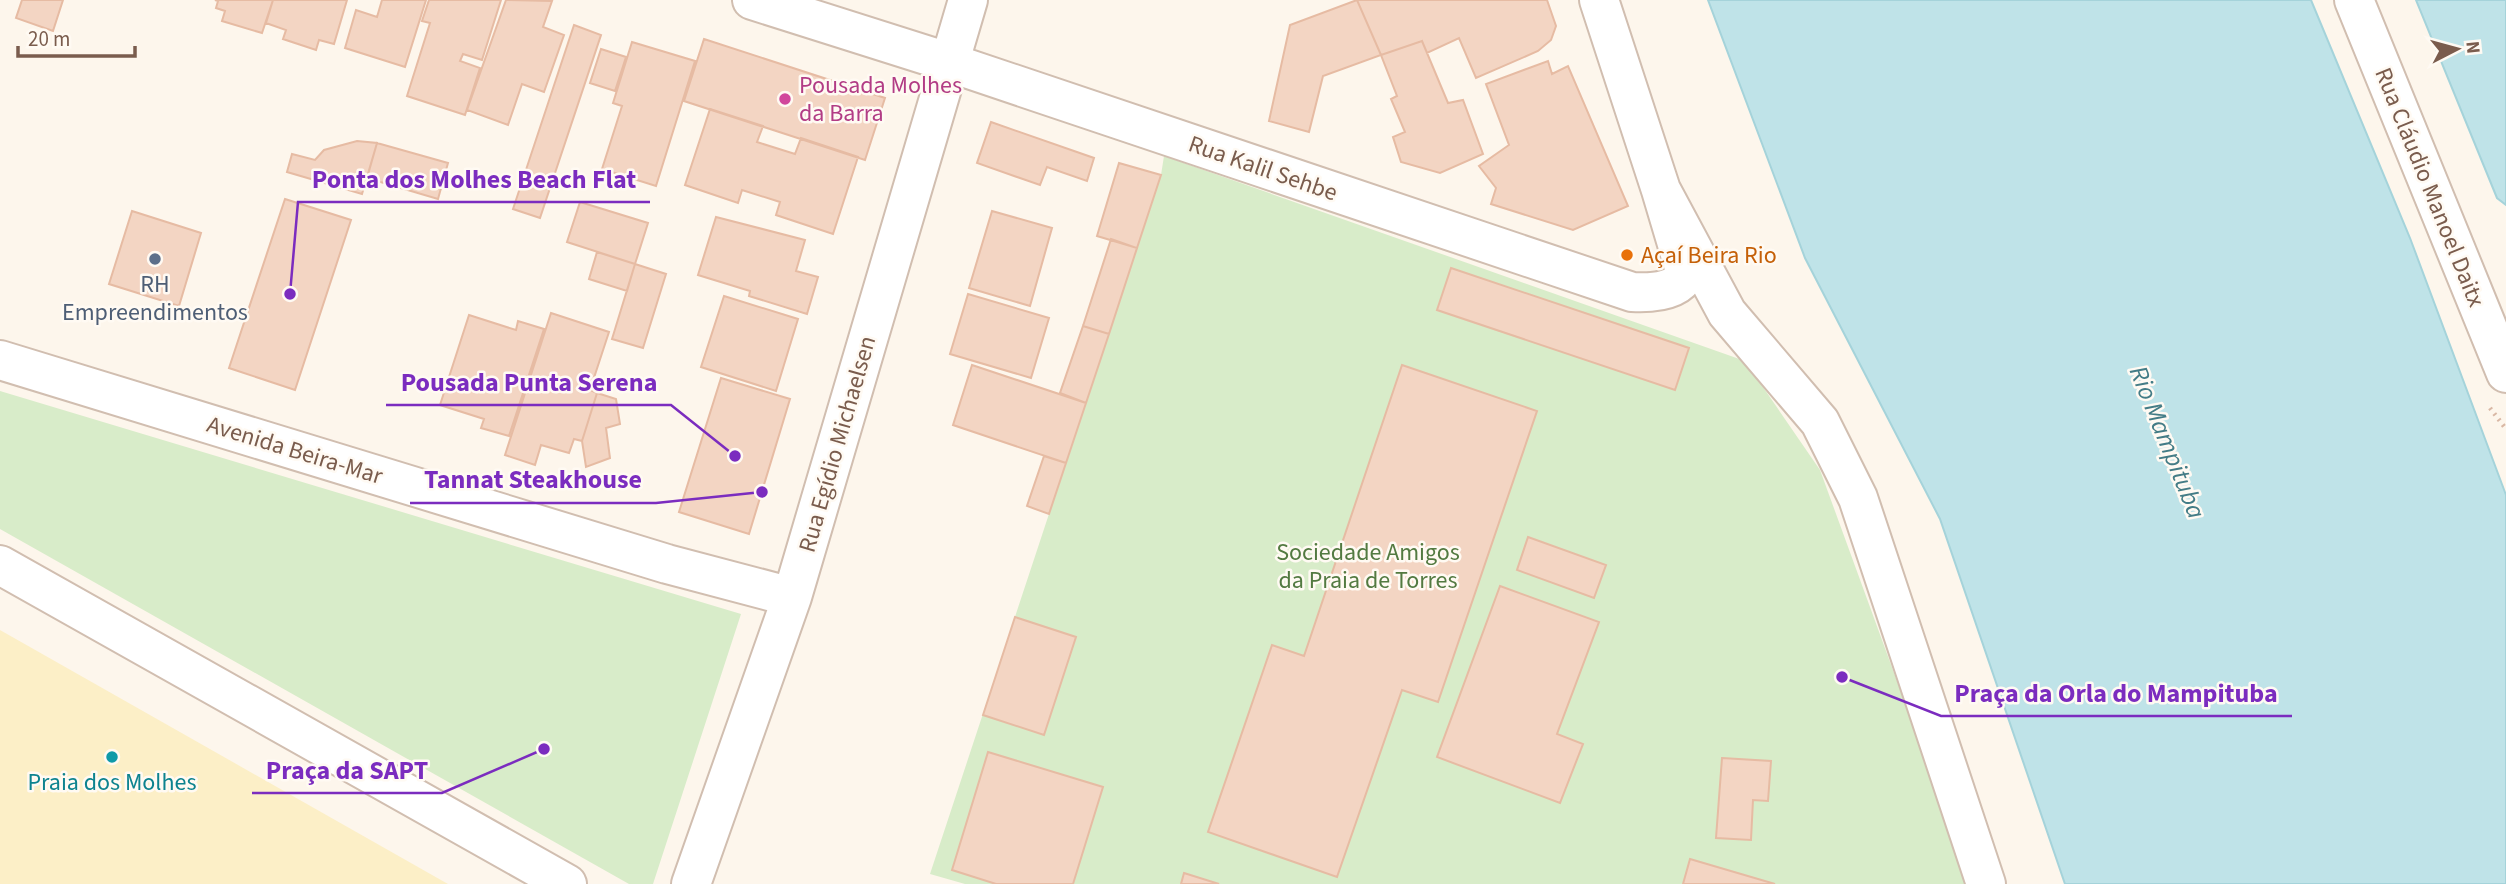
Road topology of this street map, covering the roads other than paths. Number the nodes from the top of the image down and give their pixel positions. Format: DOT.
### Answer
graph roads {
  1 [pos="752,0"];
  2 [pos="968,0"];
  3 [pos="1599,0"];
  4 [pos="2354,0"];
  5 [pos="948,62"];
  6 [pos="1661,190"];
  7 [pos="0,360"];
  8 [pos="2506,373"];
  9 [pos="0,565"];
  10 [pos="792,597"];
  11 [pos="695,882"];
  12 [pos="567,884"];
  13 [pos="1986,884"];
  1 -- 5 [label="street, Rua Kalil Sehbe"];
  2 -- 5 [label="street, Rua Egídio Michaelsen"];
  3 -- 6 [label="street"];
  4 -- 8 [label="street, Rua Cláudio Manoel Daitx"];
  5 -- 6 [label="street, Rua Kalil Sehbe"];
  5 -- 10 [label="street, Rua Egídio Michaelsen"];
  6 -- 13 [label="street"];
  7 -- 10 [label="street, Avenida Beira-Mar"];
  9 -- 12 [label="street"];
  10 -- 11 [label="street, Rua Egídio Michaelsen"];
}
